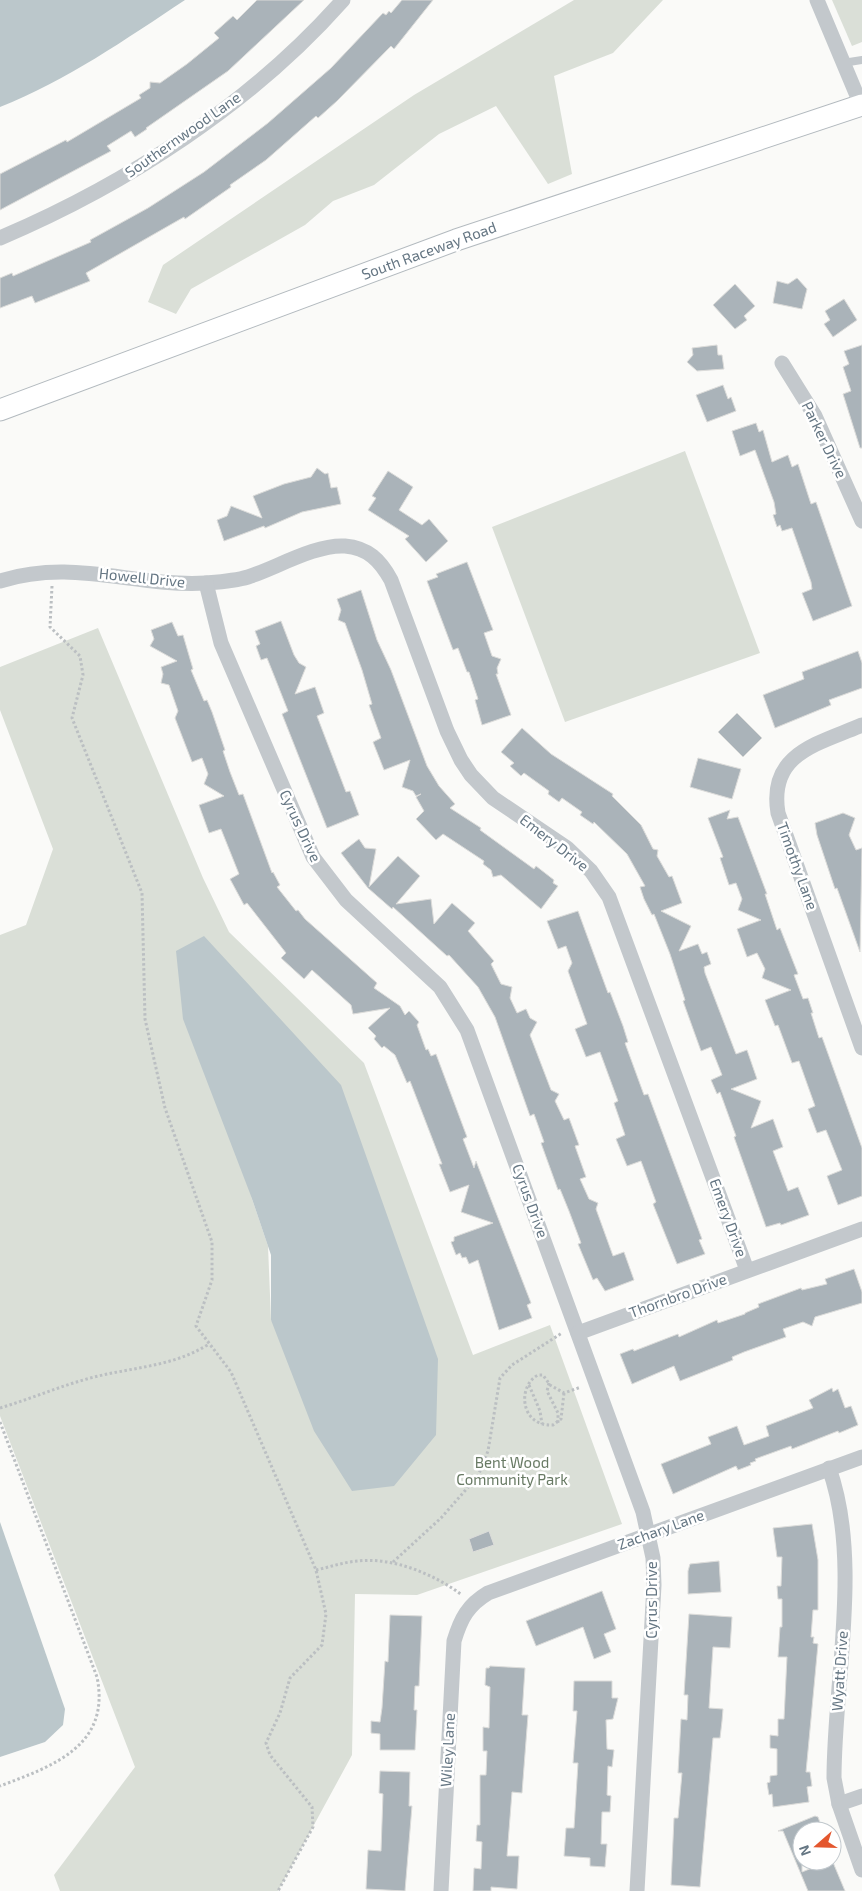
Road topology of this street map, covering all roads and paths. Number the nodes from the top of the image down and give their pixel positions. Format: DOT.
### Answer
graph roads {
  1 [pos="343,0"];
  2 [pos="817,0"];
  3 [pos="862,60"];
  4 [pos="844,63"];
  5 [pos="862,106"];
  6 [pos="0,238"];
  7 [pos="782,363"];
  8 [pos="0,410"];
  9 [pos="862,521"];
  10 [pos="368,552"];
  11 [pos="51,570"];
  12 [pos="0,581"];
  13 [pos="206,582"];
  14 [pos="862,725"];
  15 [pos="862,1048"];
  16 [pos="862,1230"];
  17 [pos="747,1270"];
  18 [pos="577,1330"];
  19 [pos="209,1344"];
  20 [pos="596,1381"];
  21 [pos="549,1382"];
  22 [pos="529,1385"];
  23 [pos="564,1393"];
  24 [pos="0,1408"];
  25 [pos="0,1422"];
  26 [pos="558,1423"];
  27 [pos="542,1425"];
  28 [pos="862,1457"];
  29 [pos="829,1468"];
  30 [pos="648,1535"];
  31 [pos="393,1562"];
  32 [pos="316,1570"];
  33 [pos="469,1606"];
  34 [pos="0,1786"];
  35 [pos="862,1796"];
  36 [pos="839,1804"];
  37 [pos="862,1870"];
  38 [pos="278,1891"];
  39 [pos="440,1891"];
  40 [pos="637,1891"];
  1 -- 6 [label="street, Southernwood Lane"];
  2 -- 4 [label="street"];
  3 -- 4 [label="lane"];
  4 -- 5 [label="street"];
  5 -- 8 [label="main road, South Raceway Road"];
  7 -- 9 [label="street, Parker Drive"];
  10 -- 13 [label="street, Howell Drive"];
  10 -- 17 [label="street, Emery Drive"];
  11 -- 12 [label="street, Howell Drive"];
  11 -- 13 [label="street, Howell Drive"];
  11 -- 19 [label="path"];
  13 -- 18 [label="street, Cyrus Drive"];
  14 -- 15 [label="street, Timothy Lane"];
  16 -- 17 [label="street, Thornbro Drive"];
  17 -- 18 [label="street, Thornbro Drive"];
  18 -- 20 [label="street, Cyrus Drive"];
  18 -- 31 [label="path"];
  19 -- 24 [label="path"];
  19 -- 32 [label="path"];
  20 -- 23 [label="path"];
  20 -- 30 [label="street, Cyrus Drive"];
  21 -- 22 [label="path"];
  21 -- 23 [label="path"];
  21 -- 26 [label="path"];
  22 -- 27 [label="path"];
  22 -- 27 [label="path"];
  23 -- 26 [label="path"];
  25 -- 34 [label="path"];
  26 -- 27 [label="path"];
  28 -- 29 [label="street, Zachary Lane"];
  29 -- 30 [label="street, Zachary Lane"];
  29 -- 36 [label="street, Wyatt Drive"];
  30 -- 33 [label="street, Zachary Lane"];
  30 -- 40 [label="street, Cyrus Drive"];
  31 -- 32 [label="path"];
  31 -- 33 [label="path"];
  32 -- 38 [label="path"];
  33 -- 39 [label="street, Wiley Lane"];
  35 -- 36 [label="street"];
  36 -- 37 [label="street, Wyatt Drive"];
}
